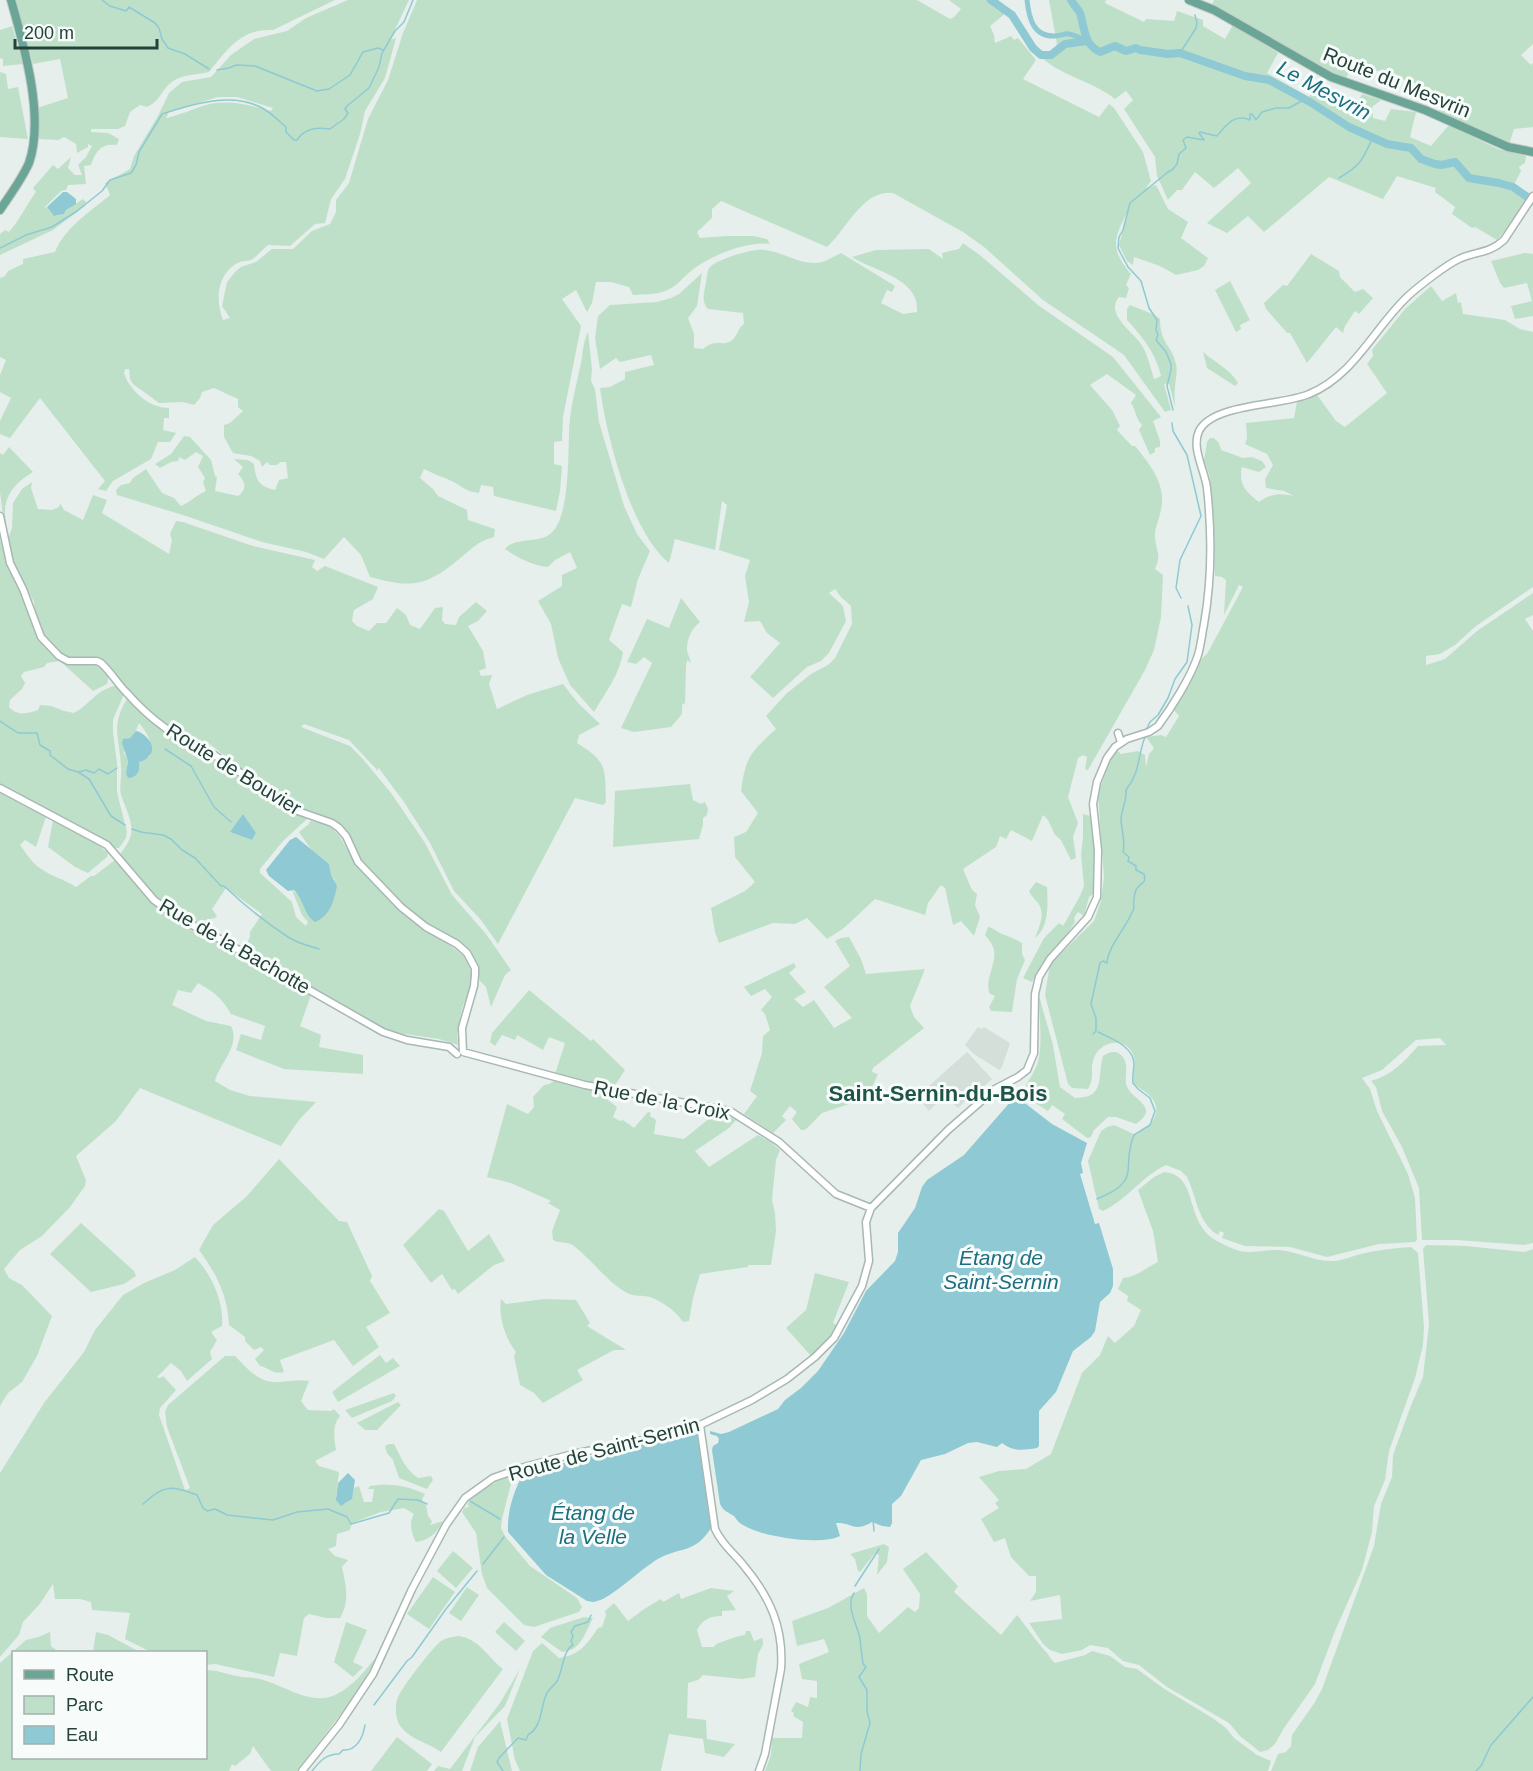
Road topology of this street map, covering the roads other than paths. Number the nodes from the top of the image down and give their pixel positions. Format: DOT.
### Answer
graph roads {
  1 [pos="11,0"];
  2 [pos="1189,0"];
  3 [pos="1533,152"];
  4 [pos="1533,196"];
  5 [pos="0,210"];
  6 [pos="0,516"];
  7 [pos="1118,733"];
  8 [pos="1120,742"];
  9 [pos="0,788"];
  10 [pos="460,1053"];
  11 [pos="871,1208"];
  12 [pos="700,1425"];
  13 [pos="302,1771"];
  14 [pos="759,1771"];
  1 -- 5 [label="main road"];
  2 -- 3 [label="main road, Route du Mesvrin"];
  4 -- 8 [label="street"];
  6 -- 10 [label="street, Route de Bouvier"];
  7 -- 8 [label="street"];
  8 -- 11 [label="street"];
  9 -- 10 [label="street, Rue de la Bachotte"];
  10 -- 11 [label="street, Rue de la Croix"];
  11 -- 12 [label="street, Route de Saint-Sernin"];
  12 -- 13 [label="street, Route de Saint-Sernin"];
  12 -- 14 [label="street"];
}
